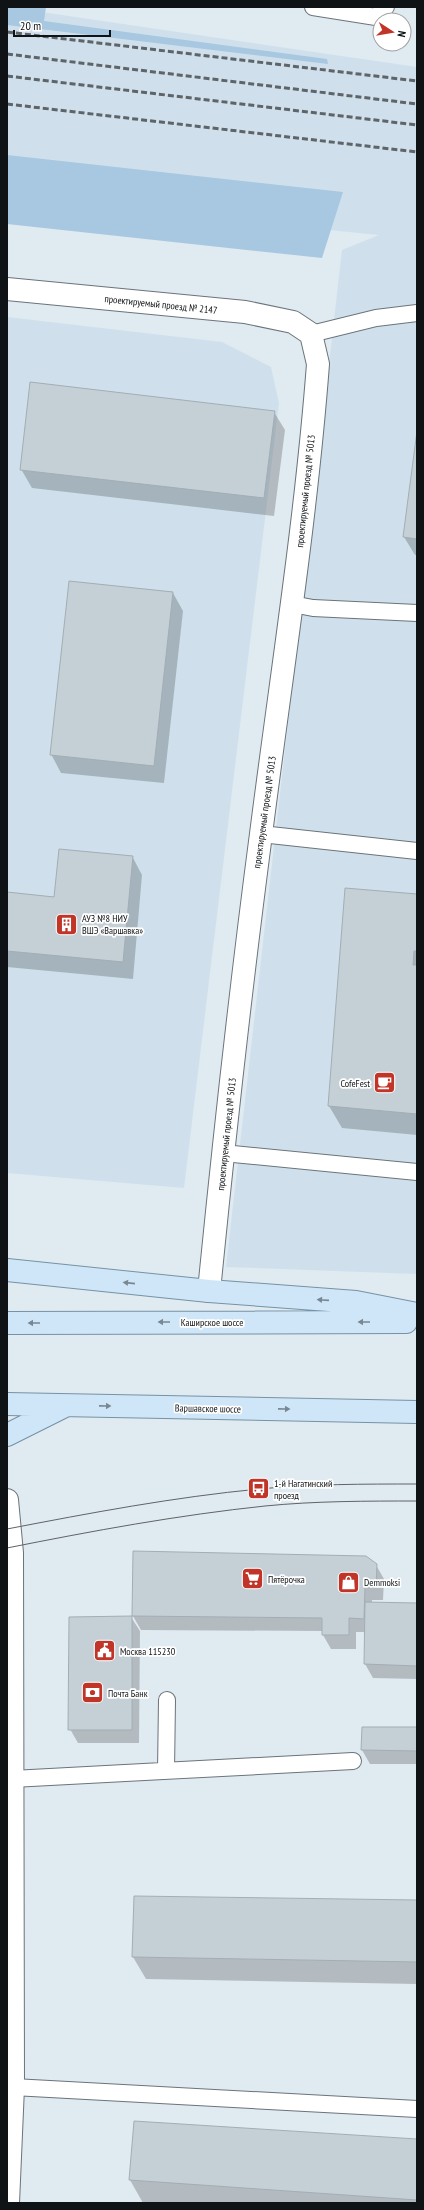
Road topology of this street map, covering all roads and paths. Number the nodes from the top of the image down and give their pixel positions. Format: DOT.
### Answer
graph roads {
  1 [pos="313,7"];
  2 [pos="386,7"];
  3 [pos="7,288"];
  4 [pos="417,313"];
  5 [pos="311,334"];
  6 [pos="292,604"];
  7 [pos="417,613"];
  8 [pos="261,834"];
  9 [pos="417,851"];
  10 [pos="223,1153"];
  11 [pos="417,1172"];
  12 [pos="7,1270"];
  13 [pos="209,1291"];
  14 [pos="417,1314"];
  15 [pos="417,1322"];
  16 [pos="7,1323"];
  17 [pos="7,1404"];
  18 [pos="66,1405"];
  19 [pos="417,1412"];
  20 [pos="7,1435"];
  21 [pos="7,1500"];
  22 [pos="167,1700"];
  23 [pos="353,1761"];
  24 [pos="166,1771"];
  25 [pos="12,1779"];
  26 [pos="13,2087"];
  27 [pos="417,2109"];
  28 [pos="8,2203"];
  1 -- 2 [label="lane"];
  3 -- 5 [label="street, проектируемый проезд № 2147"];
  4 -- 5 [label="lane"];
  5 -- 6 [label="street, проектируемый проезд № 5013"];
  6 -- 7 [label="lane"];
  6 -- 8 [label="street, проектируемый проезд № 5013"];
  8 -- 9 [label="lane"];
  8 -- 10 [label="street, проектируемый проезд № 5013"];
  10 -- 11 [label="lane"];
  10 -- 13 [label="street, проектируемый проезд № 5013"];
  13 -- 12 [label="main road, one-way"];
  14 -- 13 [label="main road, one-way"];
  15 -- 16 [label="main road, Каширское шоссе, one-way"];
  17 -- 18 [label="main road"];
  18 -- 19 [label="main road, Варшавское шоссе, one-way"];
  18 -- 20 [label="main road, Варшавское шоссе"];
  21 -- 25 [label="street"];
  22 -- 24 [label="lane"];
  23 -- 24 [label="lane"];
  24 -- 25 [label="lane"];
  25 -- 26 [label="street"];
  26 -- 27 [label="lane"];
  26 -- 28 [label="street"];
}
